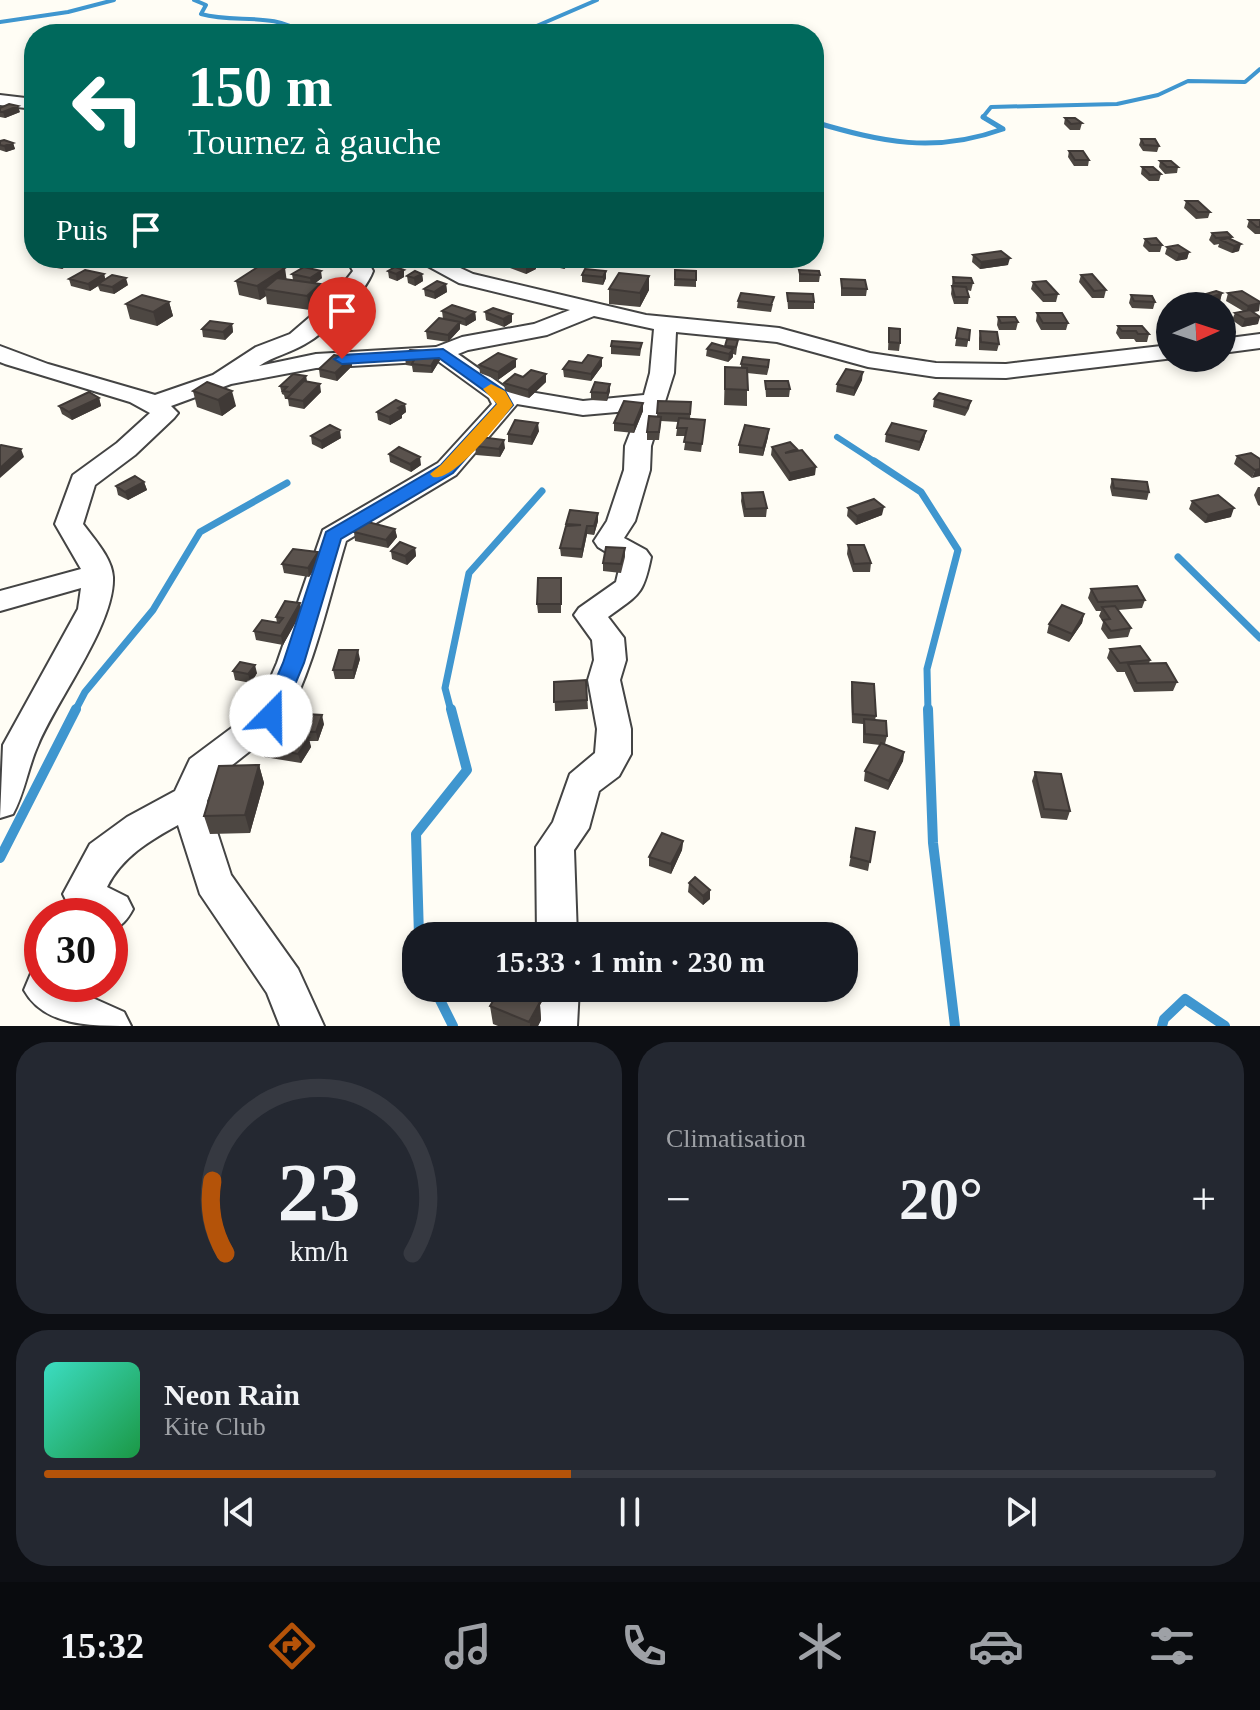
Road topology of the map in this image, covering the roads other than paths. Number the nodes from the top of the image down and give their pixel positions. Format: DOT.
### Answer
graph roads {
  1 [pos="0,100"];
  2 [pos="24,103"];
  3 [pos="361,268"];
  4 [pos="443,268"];
  5 [pos="497,268"];
  6 [pos="466,279"];
  7 [pos="593,309"];
  8 [pos="665,326"];
  9 [pos="1260,341"];
  10 [pos="1236,344"];
  11 [pos="0,353"];
  12 [pos="443,353"];
  13 [pos="1156,354"];
  14 [pos="221,380"];
  15 [pos="499,394"];
  16 [pos="655,401"];
  17 [pos="155,403"];
  18 [pos="98,576"];
  19 [pos="0,601"];
  20 [pos="189,801"];
  21 [pos="0,804"];
  22 [pos="91,898"];
  23 [pos="555,922"];
  24 [pos="59,1002"];
  25 [pos="557,1002"];
  26 [pos="109,1026"];
  27 [pos="302,1026"];
  28 [pos="555,1026"];
  1 -- 2 [label="street"];
  3 -- 14 [label="street"];
  4 -- 6 [label="street"];
  5 -- 6 [label="street"];
  6 -- 7 [label="street"];
  7 -- 8 [label="street"];
  7 -- 12 [label="street"];
  8 -- 13 [label="street"];
  8 -- 16 [label="street"];
  9 -- 10 [label="street"];
  11 -- 17 [label="street"];
  12 -- 14 [label="street"];
  12 -- 15 [label="street"];
  14 -- 17 [label="street"];
  15 -- 16 [label="street"];
  15 -- 20 [label="street"];
  16 -- 23 [label="street"];
  17 -- 18 [label="street"];
  18 -- 19 [label="street"];
  18 -- 21 [label="street"];
  20 -- 22 [label="street"];
  20 -- 27 [label="street"];
  24 -- 26 [label="street"];
  25 -- 28 [label="street"];
}
